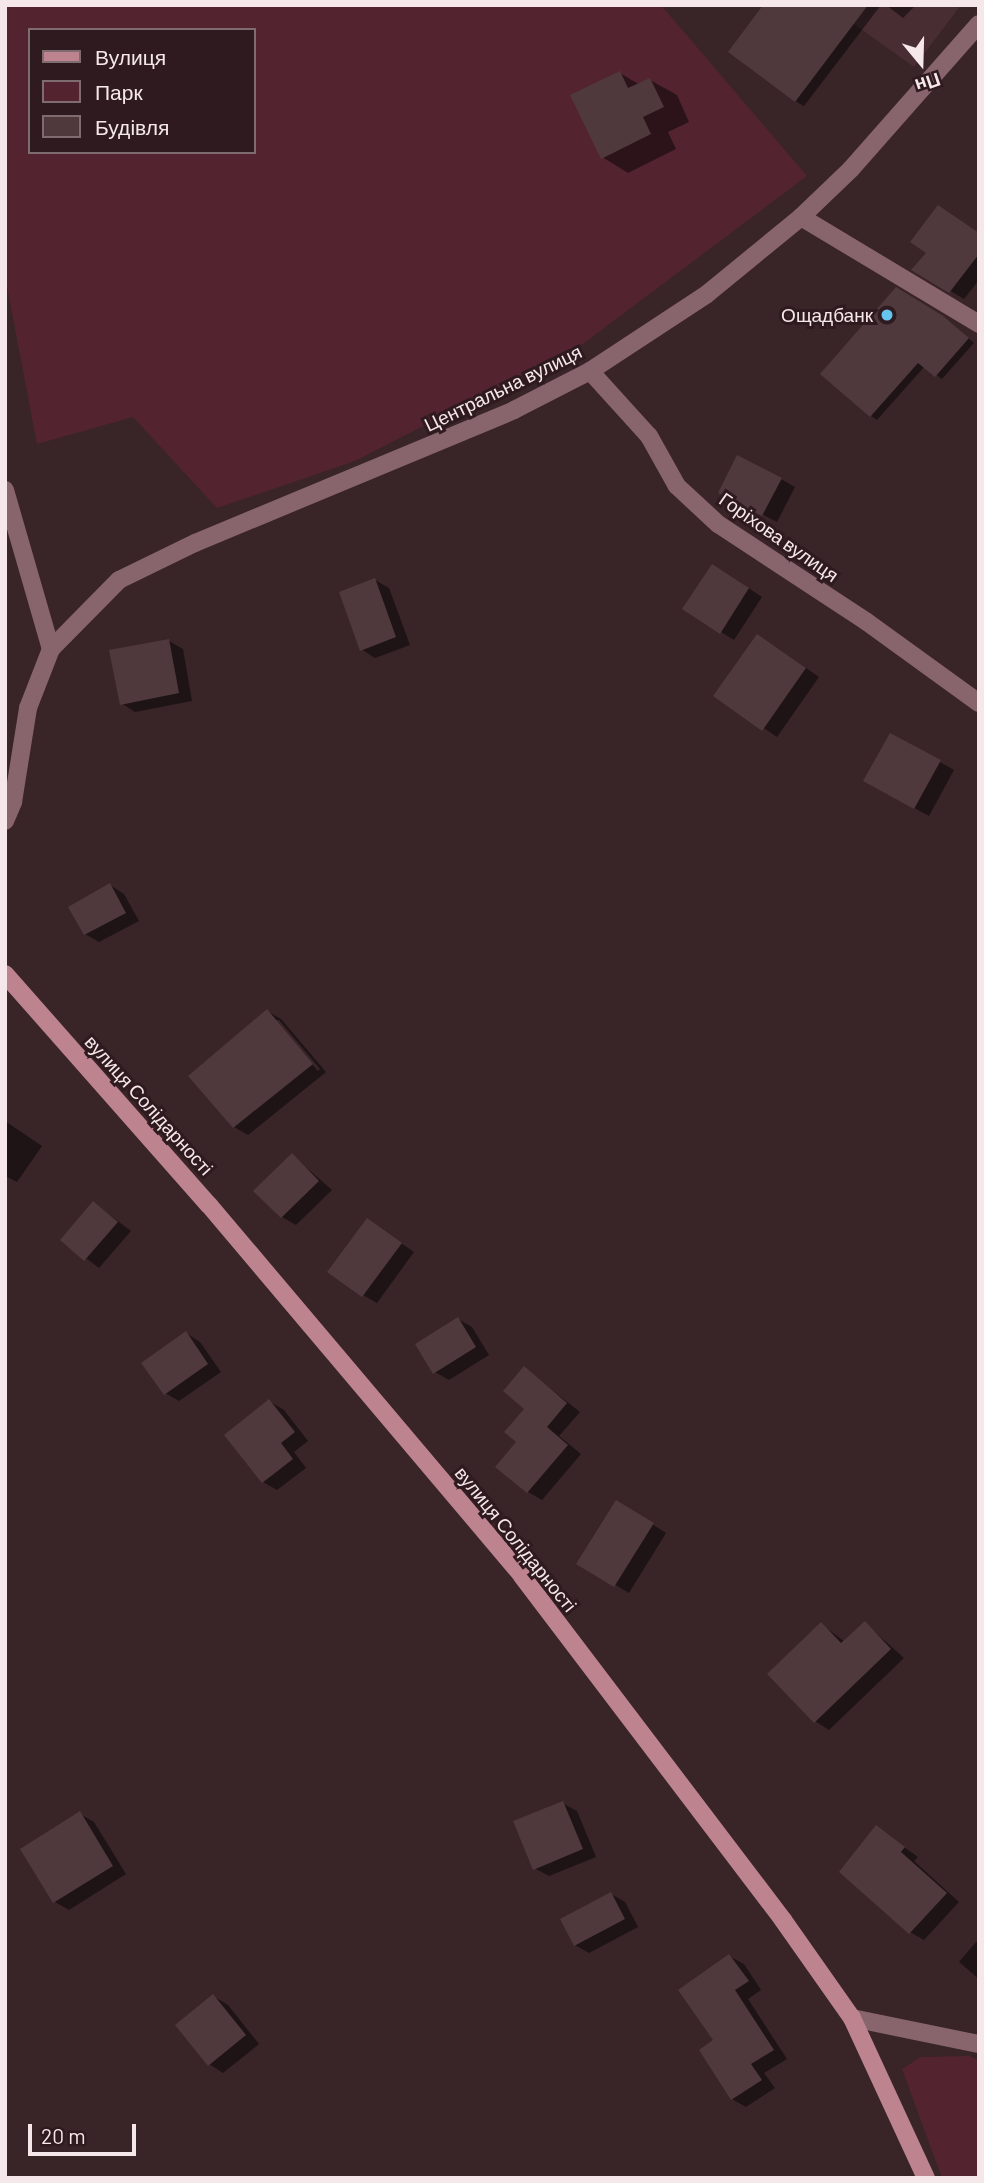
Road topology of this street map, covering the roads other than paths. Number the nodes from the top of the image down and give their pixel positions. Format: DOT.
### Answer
graph roads {
  1 [pos="979,24"];
  2 [pos="801,217"];
  3 [pos="979,324"];
  4 [pos="590,371"];
  5 [pos="5,490"];
  6 [pos="51,649"];
  7 [pos="979,703"];
  8 [pos="5,821"];
  9 [pos="5,974"];
  10 [pos="852,2018"];
  11 [pos="979,2044"];
  12 [pos="926,2178"];
  1 -- 2 [label="street, Центральна вулиця"];
  2 -- 3 [label="street"];
  2 -- 4 [label="street, Центральна вулиця"];
  4 -- 6 [label="street, Центральна вулиця"];
  4 -- 7 [label="street, Горіхова вулиця"];
  5 -- 6 [label="street"];
  6 -- 8 [label="street, Центральна вулиця"];
  9 -- 10 [label="main road, вулиця Солідарності"];
  10 -- 11 [label="street"];
  10 -- 12 [label="main road, вулиця Солідарності"];
}
